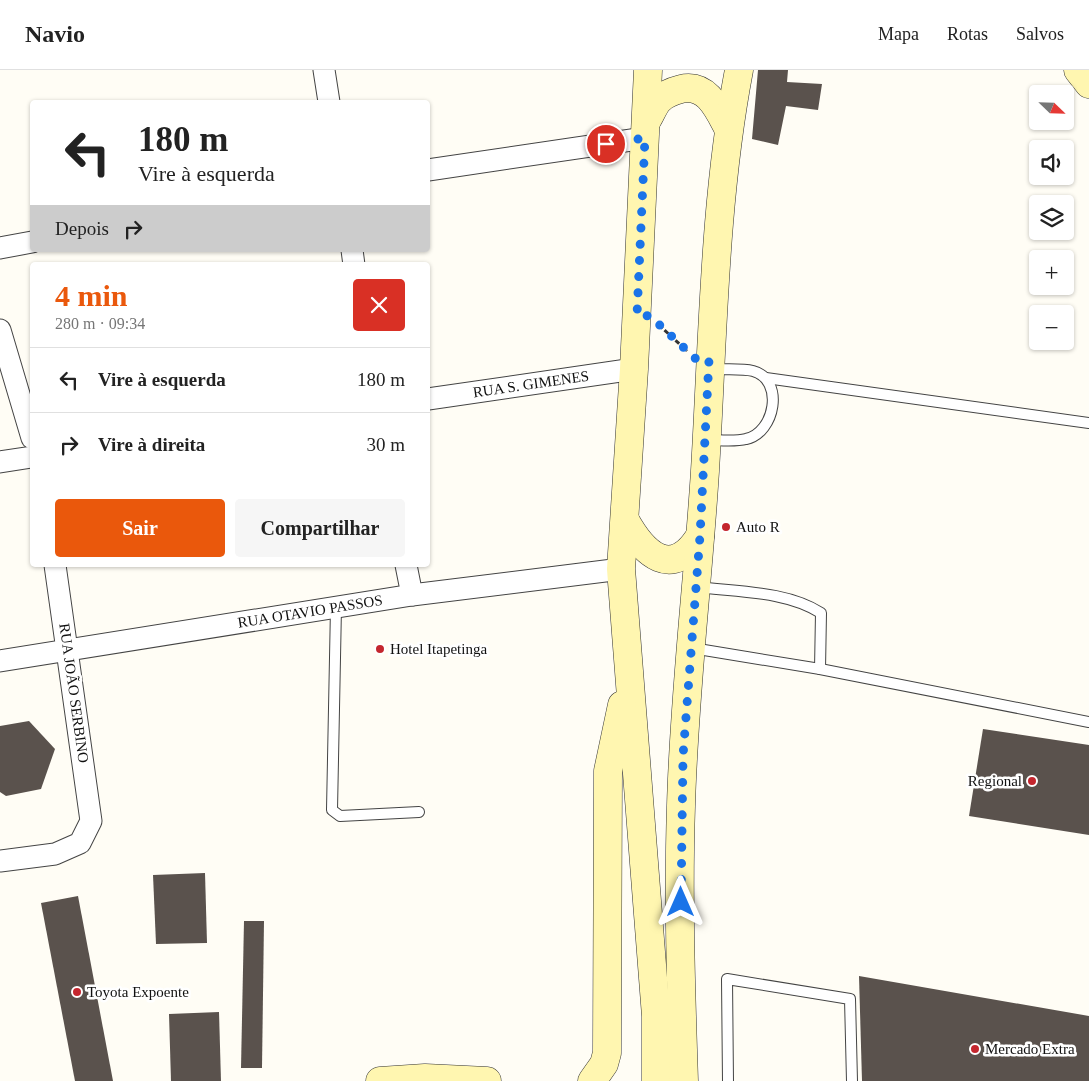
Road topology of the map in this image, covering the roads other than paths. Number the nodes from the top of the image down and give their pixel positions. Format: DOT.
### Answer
graph roads {
  1 [pos="324,70"];
  2 [pos="648,70"];
  3 [pos="739,70"];
  4 [pos="1078,70"];
  5 [pos="1089,84"];
  6 [pos="329,100"];
  7 [pos="728,128"];
  8 [pos="646,129"];
  9 [pos="430,170"];
  10 [pos="30,242"];
  11 [pos="0,248"];
  12 [pos="0,330"];
  13 [pos="709,365"];
  14 [pos="634,369"];
  15 [pos="766,378"];
  16 [pos="430,399"];
  17 [pos="1089,423"];
  18 [pos="30,431"];
  19 [pos="706,440"];
  20 [pos="30,457"];
  21 [pos="0,462"];
  22 [pos="625,520"];
  23 [pos="700,536"];
  24 [pos="55,567"];
  25 [pos="406,567"];
  26 [pos="621,569"];
  27 [pos="696,587"];
  28 [pos="412,595"];
  29 [pos="336,607"];
  30 [pos="692,648"];
  31 [pos="69,650"];
  32 [pos="0,661"];
  33 [pos="820,669"];
  34 [pos="628,675"];
  35 [pos="1089,722"];
  36 [pos="419,812"];
  37 [pos="0,861"];
  38 [pos="380,1081"];
  39 [pos="487,1081"];
  40 [pos="592,1081"];
  41 [pos="656,1081"];
  42 [pos="684,1081"];
  43 [pos="728,1081"];
  44 [pos="852,1081"];
  1 -- 6 [label="street"];
  2 -- 8 [label="main road"];
  3 -- 7 [label="main road"];
  4 -- 5 [label="main road"];
  7 -- 8 [label="main road"];
  7 -- 13 [label="main road"];
  8 -- 9 [label="street"];
  8 -- 14 [label="main road"];
  10 -- 11 [label="street"];
  12 -- 18 [label="street"];
  13 -- 15 [label="lane"];
  13 -- 19 [label="main road"];
  14 -- 16 [label="street, RUA S. GIMENES"];
  14 -- 22 [label="main road"];
  15 -- 17 [label="lane"];
  15 -- 19 [label="lane"];
  19 -- 23 [label="main road"];
  20 -- 21 [label="street"];
  22 -- 23 [label="main road"];
  22 -- 26 [label="main road"];
  23 -- 27 [label="main road"];
  24 -- 31 [label="street, RUA JOÃO SERBINO"];
  25 -- 28 [label="street"];
  26 -- 28 [label="street, RUA OTAVIO PASSOS"];
  26 -- 34 [label="main road"];
  27 -- 30 [label="main road"];
  27 -- 33 [label="lane"];
  28 -- 29 [label="street, RUA OTAVIO PASSOS"];
  29 -- 31 [label="street, RUA OTAVIO PASSOS"];
  29 -- 36 [label="lane"];
  30 -- 33 [label="lane"];
  30 -- 42 [label="main road"];
  31 -- 32 [label="street, RUA OTAVIO PASSOS"];
  31 -- 37 [label="street, RUA JOÃO SERBINO"];
  33 -- 35 [label="lane"];
  34 -- 40 [label="main road"];
  34 -- 41 [label="main road"];
  38 -- 39 [label="main road"];
  43 -- 44 [label="lane"];
}
